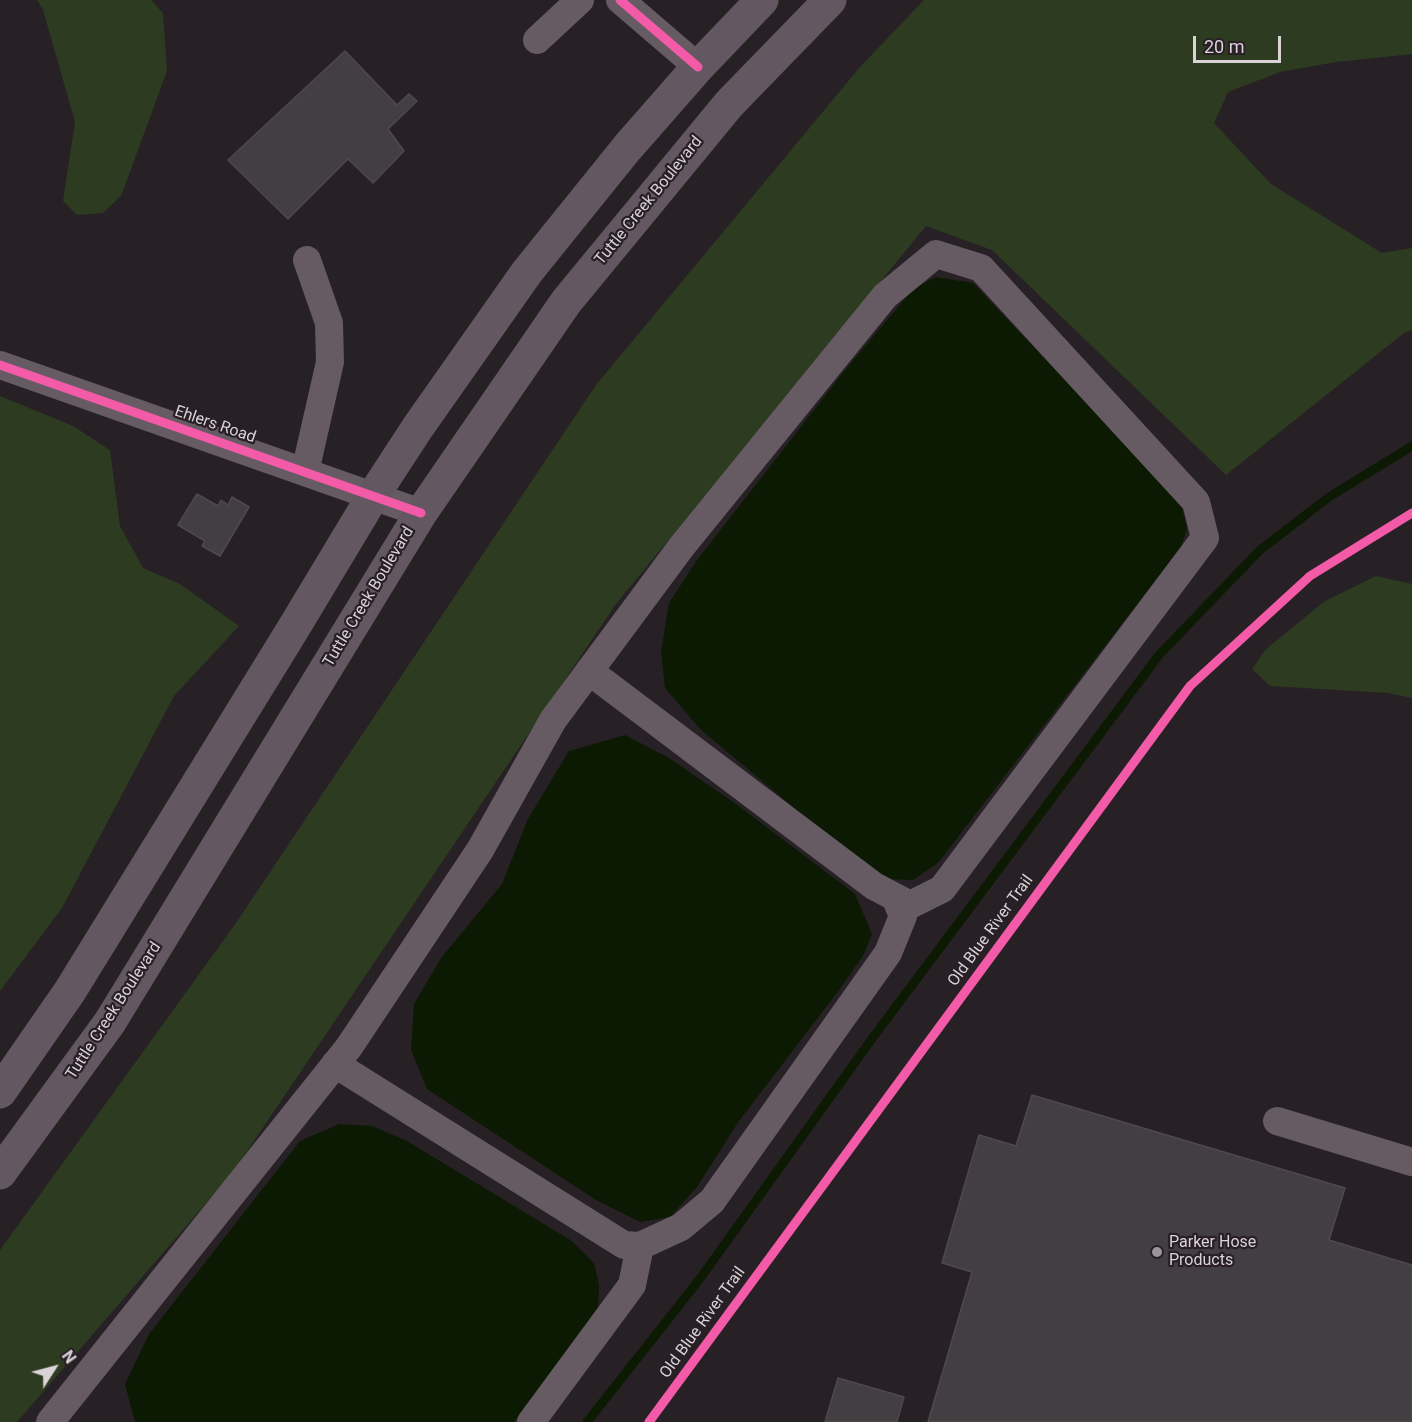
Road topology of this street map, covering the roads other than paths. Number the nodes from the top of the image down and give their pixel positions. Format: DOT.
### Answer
graph roads {
  1 [pos="580,0"];
  2 [pos="620,0"];
  3 [pos="762,0"];
  4 [pos="830,0"];
  5 [pos="537,40"];
  6 [pos="698,67"];
  7 [pos="307,260"];
  8 [pos="0,365"];
  9 [pos="305,472"];
  10 [pos="373,496"];
  11 [pos="421,513"];
  12 [pos="589,671"];
  13 [pos="895,897"];
  14 [pos="335,1064"];
  15 [pos="0,1092"];
  16 [pos="1277,1122"];
  17 [pos="1412,1162"];
  18 [pos="0,1173"];
  19 [pos="640,1246"];
  20 [pos="62,1418"];
  21 [pos="531,1422"];
  1 -- 5 [label="street"];
  2 -- 6 [label="street"];
  3 -- 6 [label="highway"];
  4 -- 11 [label="highway, Tuttle Creek Boulevard"];
  6 -- 10 [label="highway"];
  7 -- 9 [label="street"];
  8 -- 9 [label="street, Ehlers Road"];
  9 -- 10 [label="street, Ehlers Road"];
  10 -- 11 [label="street, Ehlers Road"];
  10 -- 15 [label="highway"];
  11 -- 18 [label="highway, Tuttle Creek Boulevard"];
  12 -- 13 [label="street"];
  12 -- 13 [label="street"];
  12 -- 14 [label="street"];
  13 -- 19 [label="street"];
  14 -- 19 [label="street"];
  14 -- 20 [label="street"];
  16 -- 17 [label="street"];
  19 -- 21 [label="street"];
}
